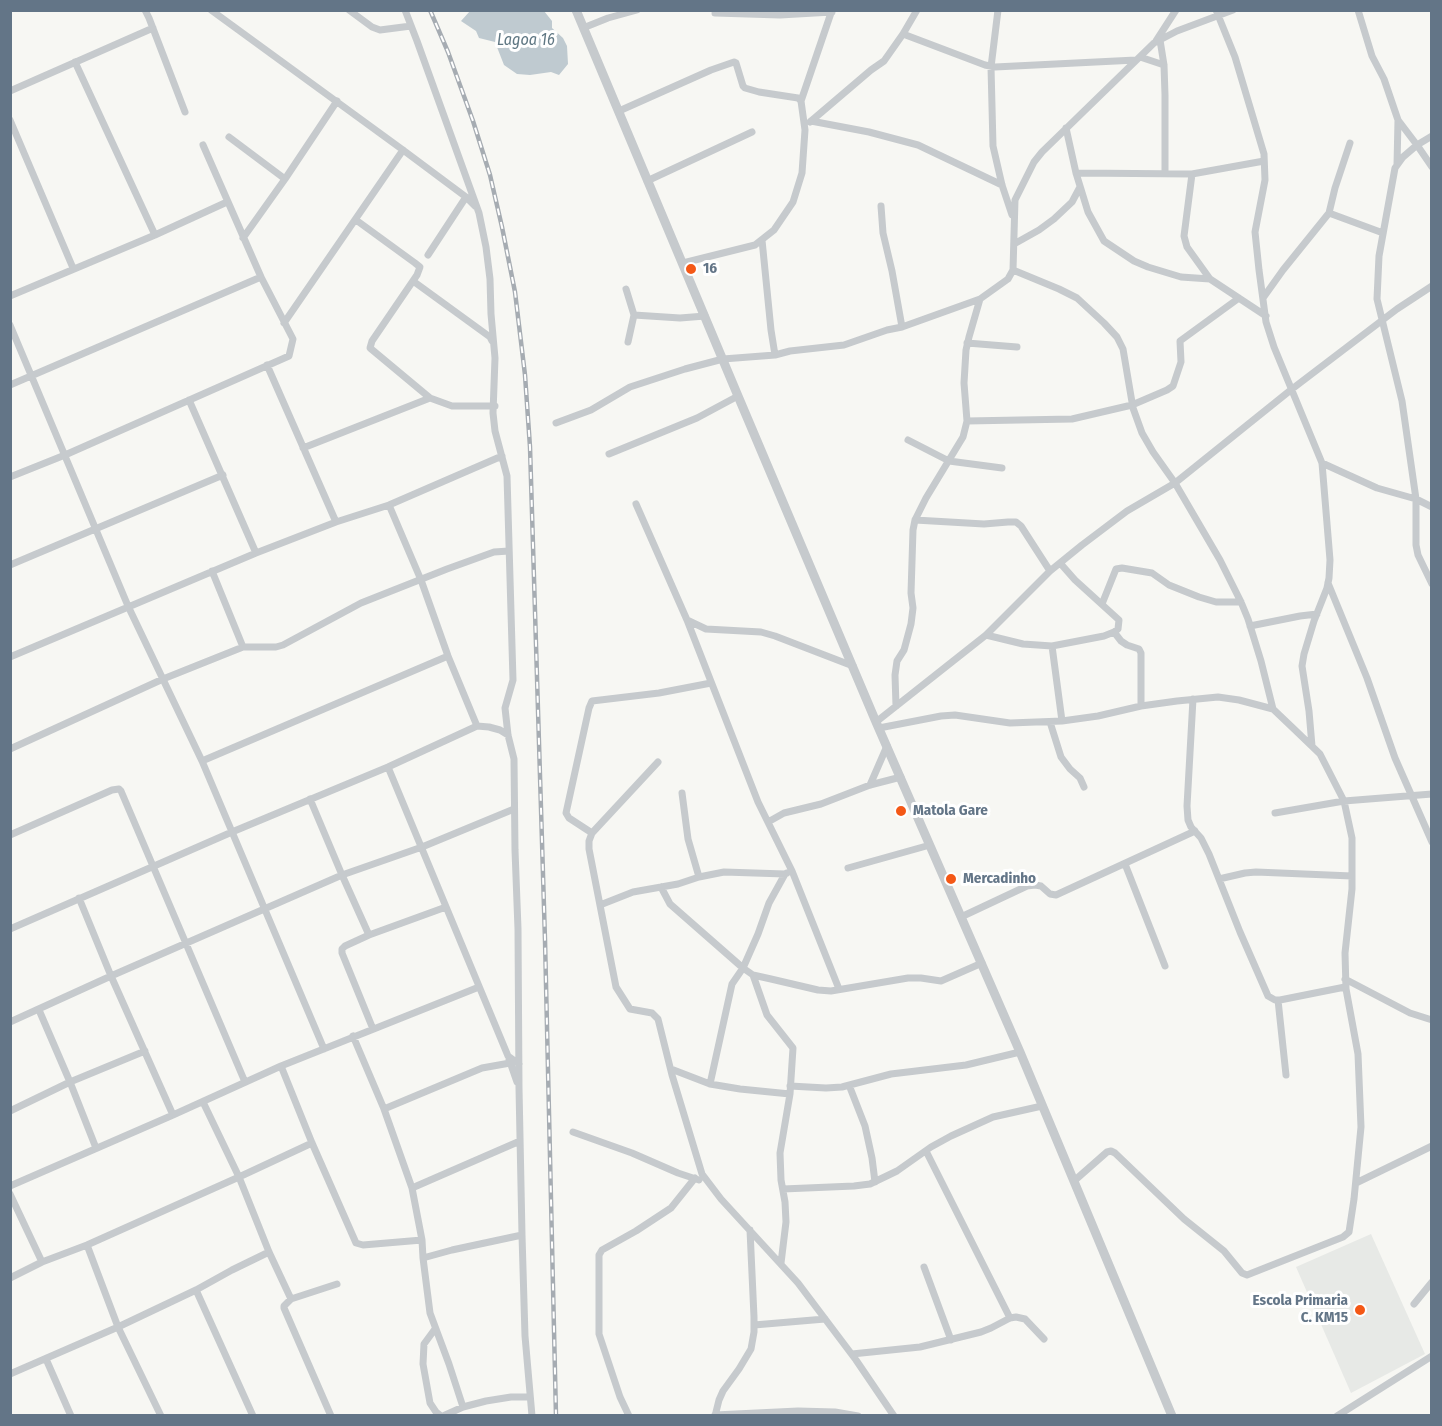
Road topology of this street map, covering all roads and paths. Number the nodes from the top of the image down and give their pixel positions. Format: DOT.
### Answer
graph roads {
  1 [pos="145,10"];
  2 [pos="154,10"];
  3 [pos="211,10"];
  4 [pos="349,10"];
  5 [pos="405,10"];
  6 [pos="576,10"];
  7 [pos="637,10"];
  8 [pos="917,10"];
  9 [pos="998,10"];
  10 [pos="1176,10"];
  11 [pos="1233,10"];
  12 [pos="1358,10"];
  13 [pos="832,11"];
  14 [pos="1217,13"];
  15 [pos="715,14"];
  16 [pos="149,18"];
  17 [pos="411,26"];
  18 [pos="153,28"];
  19 [pos="583,28"];
  20 [pos="903,34"];
  21 [pos="1157,42"];
  22 [pos="1138,59"];
  23 [pos="75,62"];
  24 [pos="1164,65"];
  25 [pos="992,67"];
  26 [pos="10,91"];
  27 [pos="337,101"];
  28 [pos="801,101"];
  29 [pos="619,111"];
  30 [pos="185,112"];
  31 [pos="10,120"];
  32 [pos="1398,120"];
  33 [pos="811,121"];
  34 [pos="1066,128"];
  35 [pos="805,129"];
  36 [pos="752,132"];
  37 [pos="1431,136"];
  38 [pos="229,137"];
  39 [pos="1350,143"];
  40 [pos="1417,145"];
  41 [pos="203,146"];
  42 [pos="403,150"];
  43 [pos="1264,161"];
  44 [pos="1397,165"];
  45 [pos="1431,167"];
  46 [pos="1076,173"];
  47 [pos="1165,173"];
  48 [pos="1192,174"];
  49 [pos="285,179"];
  50 [pos="647,181"];
  51 [pos="1002,185"];
  52 [pos="1080,187"];
  53 [pos="466,197"];
  54 [pos="227,202"];
  55 [pos="881,206"];
  56 [pos="477,208"];
  57 [pos="1329,213"];
  58 [pos="356,220"];
  59 [pos="1014,220"];
  60 [pos="1383,233"];
  61 [pos="155,235"];
  62 [pos="243,238"];
  63 [pos="762,240"];
  64 [pos="1014,244"];
  65 [pos="428,255"];
  66 [pos="683,263"];
  67 [pos="73,268"];
  68 [pos="1013,270"];
  69 [pos="261,277"];
  70 [pos="1210,279"];
  71 [pos="413,281"];
  72 [pos="1431,286"];
  73 [pos="626,289"];
  74 [pos="10,296"];
  75 [pos="1239,298"];
  76 [pos="1263,298"];
  77 [pos="980,299"];
  78 [pos="634,315"];
  79 [pos="705,316"];
  80 [pos="1266,316"];
  81 [pos="1383,320"];
  82 [pos="284,323"];
  83 [pos="10,325"];
  84 [pos="902,327"];
  85 [pos="628,342"];
  86 [pos="967,343"];
  87 [pos="493,344"];
  88 [pos="1017,347"];
  89 [pos="775,355"];
  90 [pos="723,359"];
  91 [pos="267,365"];
  92 [pos="32,376"];
  93 [pos="10,385"];
  94 [pos="1292,389"];
  95 [pos="738,396"];
  96 [pos="430,398"];
  97 [pos="189,400"];
  98 [pos="1132,405"];
  99 [pos="495,406"];
  100 [pos="967,421"];
  101 [pos="556,423"];
  102 [pos="908,440"];
  103 [pos="303,448"];
  104 [pos="609,453"];
  105 [pos="65,455"];
  106 [pos="502,456"];
  107 [pos="949,462"];
  108 [pos="1322,463"];
  109 [pos="1002,468"];
  110 [pos="223,475"];
  111 [pos="10,477"];
  112 [pos="1175,483"];
  113 [pos="1416,499"];
  114 [pos="636,504"];
  115 [pos="389,505"];
  116 [pos="1431,507"];
  117 [pos="915,520"];
  118 [pos="336,522"];
  119 [pos="96,530"];
  120 [pos="509,550"];
  121 [pos="256,552"];
  122 [pos="1060,563"];
  123 [pos="10,565"];
  124 [pos="212,571"];
  125 [pos="1050,571"];
  126 [pos="421,580"];
  127 [pos="1328,583"];
  128 [pos="1431,584"];
  129 [pos="1241,602"];
  130 [pos="1101,604"];
  131 [pos="128,606"];
  132 [pos="1317,614"];
  133 [pos="687,620"];
  134 [pos="1250,626"];
  135 [pos="1114,632"];
  136 [pos="986,635"];
  137 [pos="1052,646"];
  138 [pos="243,647"];
  139 [pos="10,657"];
  140 [pos="448,657"];
  141 [pos="853,666"];
  142 [pos="162,679"];
  143 [pos="711,683"];
  144 [pos="1192,699"];
  145 [pos="896,706"];
  146 [pos="1141,706"];
  147 [pos="1272,709"];
  148 [pos="1062,721"];
  149 [pos="1050,722"];
  150 [pos="878,725"];
  151 [pos="477,726"];
  152 [pos="508,735"];
  153 [pos="887,746"];
  154 [pos="1312,746"];
  155 [pos="10,749"];
  156 [pos="202,761"];
  157 [pos="658,762"];
  158 [pos="388,767"];
  159 [pos="901,777"];
  160 [pos="870,785"];
  161 [pos="1084,787"];
  162 [pos="682,793"];
  163 [pos="1431,794"];
  164 [pos="1412,796"];
  165 [pos="310,799"];
  166 [pos="1344,801"];
  167 [pos="514,809"];
  168 [pos="1275,813"];
  169 [pos="768,822"];
  170 [pos="1195,831"];
  171 [pos="232,832"];
  172 [pos="592,833"];
  173 [pos="10,835"];
  174 [pos="1431,842"];
  175 [pos="930,844"];
  176 [pos="422,847"];
  177 [pos="1125,864"];
  178 [pos="154,867"];
  179 [pos="848,868"];
  180 [pos="788,873"];
  181 [pos="342,875"];
  182 [pos="1352,876"];
  183 [pos="699,877"];
  184 [pos="1219,879"];
  185 [pos="661,887"];
  186 [pos="79,898"];
  187 [pos="600,905"];
  188 [pos="446,906"];
  189 [pos="264,910"];
  190 [pos="961,917"];
  191 [pos="10,929"];
  192 [pos="369,935"];
  193 [pos="187,944"];
  194 [pos="982,963"];
  195 [pos="1165,966"];
  196 [pos="743,968"];
  197 [pos="753,975"];
  198 [pos="111,976"];
  199 [pos="1345,983"];
  200 [pos="479,987"];
  201 [pos="839,989"];
  202 [pos="1278,1000"];
  203 [pos="39,1010"];
  204 [pos="1431,1020"];
  205 [pos="10,1022"];
  206 [pos="373,1029"];
  207 [pos="353,1036"];
  208 [pos="324,1049"];
  209 [pos="145,1051"];
  210 [pos="1020,1052"];
  211 [pos="509,1059"];
  212 [pos="519,1064"];
  213 [pos="280,1066"];
  214 [pos="671,1069"];
  215 [pos="1286,1075"];
  216 [pos="70,1082"];
  217 [pos="245,1082"];
  218 [pos="710,1084"];
  219 [pos="849,1085"];
  220 [pos="519,1088"];
  221 [pos="790,1090"];
  222 [pos="203,1101"];
  223 [pos="1042,1106"];
  224 [pos="384,1109"];
  225 [pos="10,1111"];
  226 [pos="173,1115"];
  227 [pos="573,1132"];
  228 [pos="520,1141"];
  229 [pos="312,1143"];
  230 [pos="1431,1146"];
  231 [pos="96,1148"];
  232 [pos="926,1151"];
  233 [pos="239,1178"];
  234 [pos="695,1178"];
  235 [pos="1074,1181"];
  236 [pos="875,1182"];
  237 [pos="709,1183"];
  238 [pos="1356,1183"];
  239 [pos="10,1186"];
  240 [pos="412,1188"];
  241 [pos="783,1189"];
  242 [pos="10,1194"];
  243 [pos="750,1230"];
  244 [pos="522,1235"];
  245 [pos="422,1240"];
  246 [pos="87,1245"];
  247 [pos="269,1252"];
  248 [pos="423,1258"];
  249 [pos="42,1262"];
  250 [pos="781,1263"];
  251 [pos="924,1267"];
  252 [pos="10,1278"];
  253 [pos="1431,1282"];
  254 [pos="337,1284"];
  255 [pos="196,1290"];
  256 [pos="291,1299"];
  257 [pos="1414,1304"];
  258 [pos="1010,1318"];
  259 [pos="825,1319"];
  260 [pos="754,1325"];
  261 [pos="118,1327"];
  262 [pos="435,1329"];
  263 [pos="1044,1339"];
  264 [pos="951,1340"];
  265 [pos="852,1354"];
  266 [pos="1431,1356"];
  267 [pos="46,1359"];
  268 [pos="10,1374"];
  269 [pos="530,1397"];
  270 [pos="463,1407"];
  271 [pos="715,1415"];
  272 [pos="71,1416"];
  273 [pos="161,1416"];
  274 [pos="253,1416"];
  275 [pos="331,1416"];
  276 [pos="442,1416"];
  277 [pos="532,1416"];
  278 [pos="629,1416"];
  279 [pos="858,1416"];
  280 [pos="894,1416"];
  281 [pos="1172,1416"];
  282 [pos="1337,1416"];
  1 -- 16 [label="street"];
  2 -- 16 [label="street"];
  3 -- 27 [label="street"];
  4 -- 17 [label="street"];
  5 -- 17 [label="street"];
  6 -- 19 [label="street"];
  7 -- 19 [label="street"];
  8 -- 20 [label="street"];
  9 -- 25 [label="street"];
  10 -- 21 [label="street"];
  11 -- 14 [label="street"];
  12 -- 32 [label="street"];
  13 -- 15 [label="street"];
  13 -- 28 [label="street"];
  14 -- 21 [label="street"];
  14 -- 43 [label="street"];
  16 -- 18 [label="street"];
  17 -- 56 [label="street"];
  18 -- 23 [label="street"];
  18 -- 30 [label="street"];
  19 -- 29 [label="street"];
  20 -- 25 [label="street"];
  20 -- 33 [label="street"];
  21 -- 22 [label="street"];
  21 -- 24 [label="street"];
  22 -- 24 [label="street"];
  22 -- 25 [label="street"];
  22 -- 34 [label="street"];
  23 -- 26 [label="street"];
  23 -- 61 [label="street"];
  24 -- 47 [label="street"];
  25 -- 51 [label="street"];
  27 -- 42 [label="street"];
  27 -- 49 [label="street"];
  28 -- 29 [label="street"];
  28 -- 35 [label="street"];
  29 -- 50 [label="street"];
  31 -- 67 [label="street"];
  32 -- 40 [label="street"];
  32 -- 44 [label="street"];
  33 -- 35 [label="street"];
  33 -- 51 [label="street"];
  34 -- 46 [label="street"];
  34 -- 59 [label="street"];
  35 -- 63 [label="street"];
  36 -- 50 [label="street"];
  37 -- 40 [label="street"];
  38 -- 49 [label="street"];
  39 -- 57 [label="street"];
  40 -- 44 [label="street"];
  40 -- 45 [label="street"];
  41 -- 54 [label="street"];
  42 -- 53 [label="street"];
  42 -- 58 [label="street"];
  43 -- 48 [label="street"];
  43 -- 76 [label="street"];
  44 -- 60 [label="street"];
  46 -- 47 [label="street"];
  46 -- 52 [label="street"];
  47 -- 48 [label="street"];
  48 -- 70 [label="street"];
  49 -- 62 [label="street"];
  50 -- 66 [label="street"];
  51 -- 59 [label="street"];
  52 -- 64 [label="street"];
  52 -- 70 [label="street"];
  53 -- 56 [label="street"];
  53 -- 65 [label="street"];
  54 -- 61 [label="street"];
  54 -- 62 [label="street"];
  55 -- 84 [label="street"];
  56 -- 87 [label="street"];
  57 -- 60 [label="street"];
  57 -- 76 [label="street"];
  58 -- 71 [label="street"];
  58 -- 82 [label="street"];
  59 -- 64 [label="street"];
  60 -- 81 [label="street"];
  61 -- 67 [label="street"];
  62 -- 69 [label="street"];
  63 -- 66 [label="street"];
  63 -- 89 [label="street"];
  64 -- 68 [label="street"];
  66 -- 79 [label="street"];
  67 -- 74 [label="street"];
  68 -- 77 [label="street"];
  68 -- 98 [label="street"];
  69 -- 82 [label="street"];
  69 -- 92 [label="street"];
  70 -- 75 [label="street"];
  71 -- 87 [label="street"];
  71 -- 96 [label="street"];
  72 -- 81 [label="street"];
  73 -- 78 [label="street"];
  75 -- 80 [label="street"];
  75 -- 98 [label="street"];
  76 -- 80 [label="street"];
  77 -- 84 [label="street"];
  77 -- 86 [label="street"];
  78 -- 79 [label="street"];
  78 -- 85 [label="street"];
  79 -- 90 [label="street"];
  80 -- 94 [label="street"];
  81 -- 94 [label="street"];
  81 -- 113 [label="street"];
  82 -- 91 [label="street"];
  83 -- 92 [label="street"];
  84 -- 89 [label="street"];
  86 -- 88 [label="street"];
  86 -- 100 [label="street"];
  87 -- 99 [label="street"];
  89 -- 90 [label="street"];
  90 -- 95 [label="street"];
  90 -- 101 [label="street"];
  91 -- 97 [label="street"];
  91 -- 103 [label="street"];
  92 -- 93 [label="street"];
  92 -- 105 [label="street"];
  94 -- 108 [label="street"];
  94 -- 112 [label="street"];
  95 -- 104 [label="street"];
  95 -- 141 [label="street"];
  96 -- 99 [label="street"];
  96 -- 103 [label="street"];
  97 -- 105 [label="street"];
  97 -- 110 [label="street"];
  98 -- 100 [label="street"];
  98 -- 112 [label="street"];
  99 -- 106 [label="street"];
  100 -- 107 [label="street"];
  102 -- 107 [label="street"];
  103 -- 118 [label="street"];
  105 -- 111 [label="street"];
  105 -- 119 [label="street"];
  106 -- 115 [label="street"];
  106 -- 120 [label="street"];
  107 -- 109 [label="street"];
  107 -- 117 [label="street"];
  108 -- 113 [label="street"];
  108 -- 127 [label="street"];
  110 -- 119 [label="street"];
  110 -- 121 [label="street"];
  112 -- 122 [label="street"];
  112 -- 129 [label="street"];
  113 -- 116 [label="street"];
  113 -- 128 [label="street"];
  114 -- 133 [label="street"];
  115 -- 118 [label="street"];
  115 -- 126 [label="street"];
  117 -- 125 [label="street"];
  117 -- 145 [label="street"];
  118 -- 121 [label="street"];
  119 -- 123 [label="street"];
  119 -- 131 [label="street"];
  120 -- 126 [label="street"];
  120 -- 152 [label="street"];
  121 -- 124 [label="street"];
  122 -- 125 [label="street"];
  122 -- 130 [label="street"];
  124 -- 131 [label="street"];
  124 -- 138 [label="street"];
  125 -- 136 [label="street"];
  126 -- 138 [label="street"];
  126 -- 140 [label="street"];
  127 -- 132 [label="street"];
  127 -- 164 [label="street"];
  129 -- 130 [label="street"];
  129 -- 134 [label="street"];
  130 -- 135 [label="street"];
  131 -- 139 [label="street"];
  131 -- 142 [label="street"];
  132 -- 134 [label="street"];
  132 -- 154 [label="street"];
  133 -- 141 [label="street"];
  133 -- 143 [label="street"];
  134 -- 147 [label="street"];
  135 -- 137 [label="street"];
  135 -- 146 [label="street"];
  136 -- 137 [label="street"];
  136 -- 145 [label="street"];
  137 -- 148 [label="street"];
  138 -- 142 [label="street"];
  140 -- 151 [label="street"];
  140 -- 156 [label="street"];
  141 -- 150 [label="street"];
  142 -- 155 [label="street"];
  142 -- 156 [label="street"];
  143 -- 169 [label="street"];
  143 -- 172 [label="street"];
  144 -- 146 [label="street"];
  144 -- 147 [label="street"];
  144 -- 170 [label="street"];
  145 -- 150 [label="street"];
  146 -- 148 [label="street"];
  147 -- 154 [label="street"];
  148 -- 149 [label="street"];
  149 -- 150 [label="street"];
  149 -- 161 [label="street"];
  150 -- 153 [label="street"];
  151 -- 152 [label="street"];
  151 -- 158 [label="street"];
  152 -- 167 [label="street"];
  153 -- 159 [label="street"];
  153 -- 160 [label="street"];
  154 -- 166 [label="street"];
  156 -- 171 [label="street"];
  157 -- 172 [label="street"];
  158 -- 165 [label="street"];
  158 -- 176 [label="street"];
  159 -- 160 [label="street"];
  159 -- 175 [label="street"];
  160 -- 169 [label="street"];
  162 -- 183 [label="street"];
  163 -- 164 [label="street"];
  164 -- 166 [label="street"];
  164 -- 174 [label="street"];
  165 -- 171 [label="street"];
  165 -- 181 [label="street"];
  166 -- 168 [label="street"];
  166 -- 182 [label="street"];
  167 -- 176 [label="street"];
  167 -- 212 [label="street"];
  169 -- 180 [label="street"];
  170 -- 177 [label="street"];
  170 -- 184 [label="street"];
  171 -- 178 [label="street"];
  171 -- 189 [label="street"];
  172 -- 187 [label="street"];
  173 -- 178 [label="street"];
  175 -- 179 [label="street"];
  175 -- 190 [label="street"];
  176 -- 181 [label="street"];
  176 -- 188 [label="street"];
  177 -- 190 [label="street"];
  177 -- 195 [label="street"];
  178 -- 186 [label="street"];
  178 -- 193 [label="street"];
  180 -- 183 [label="street"];
  180 -- 196 [label="street"];
  180 -- 201 [label="street"];
  181 -- 189 [label="street"];
  181 -- 192 [label="street"];
  182 -- 184 [label="street"];
  182 -- 199 [label="street"];
  183 -- 185 [label="street"];
  184 -- 202 [label="street"];
  185 -- 187 [label="street"];
  185 -- 196 [label="street"];
  186 -- 191 [label="street"];
  186 -- 198 [label="street"];
  187 -- 214 [label="street"];
  188 -- 192 [label="street"];
  188 -- 200 [label="street"];
  189 -- 193 [label="street"];
  189 -- 208 [label="street"];
  190 -- 194 [label="street"];
  192 -- 206 [label="street"];
  193 -- 198 [label="street"];
  193 -- 217 [label="street"];
  194 -- 201 [label="street"];
  194 -- 210 [label="street"];
  196 -- 197 [label="street"];
  196 -- 218 [label="street"];
  197 -- 201 [label="street"];
  197 -- 221 [label="street"];
  198 -- 203 [label="street"];
  198 -- 209 [label="street"];
  199 -- 202 [label="street"];
  199 -- 204 [label="street"];
  199 -- 238 [label="street"];
  200 -- 206 [label="street"];
  200 -- 211 [label="street"];
  202 -- 215 [label="street"];
  203 -- 205 [label="street"];
  203 -- 216 [label="street"];
  206 -- 207 [label="street"];
  207 -- 208 [label="street"];
  207 -- 224 [label="street"];
  208 -- 213 [label="street"];
  209 -- 216 [label="street"];
  209 -- 226 [label="street"];
  210 -- 219 [label="street"];
  210 -- 223 [label="street"];
  211 -- 212 [label="street"];
  211 -- 220 [label="street"];
  211 -- 224 [label="street"];
  212 -- 220 [label="street"];
  213 -- 217 [label="street"];
  213 -- 229 [label="street"];
  214 -- 218 [label="street"];
  214 -- 237 [label="street"];
  216 -- 225 [label="street"];
  216 -- 231 [label="street"];
  217 -- 222 [label="street"];
  218 -- 221 [label="street"];
  219 -- 221 [label="street"];
  219 -- 236 [label="street"];
  220 -- 228 [label="street"];
  221 -- 241 [label="street"];
  222 -- 226 [label="street"];
  222 -- 233 [label="street"];
  223 -- 232 [label="street"];
  223 -- 235 [label="street"];
  224 -- 240 [label="street"];
  226 -- 231 [label="street"];
  227 -- 234 [label="street"];
  228 -- 240 [label="street"];
  228 -- 244 [label="street"];
  229 -- 233 [label="street"];
  229 -- 245 [label="street"];
  230 -- 238 [label="street"];
  231 -- 239 [label="street"];
  232 -- 236 [label="street"];
  232 -- 258 [label="street"];
  233 -- 246 [label="street"];
  233 -- 247 [label="street"];
  234 -- 237 [label="street"];
  234 -- 278 [label="street"];
  235 -- 238 [label="street"];
  235 -- 281 [label="street"];
  236 -- 241 [label="street"];
  237 -- 243 [label="street"];
  240 -- 245 [label="street"];
  241 -- 250 [label="street"];
  242 -- 249 [label="street"];
  243 -- 250 [label="street"];
  243 -- 260 [label="street"];
  244 -- 248 [label="street"];
  244 -- 269 [label="street"];
  245 -- 248 [label="street"];
  246 -- 249 [label="street"];
  246 -- 261 [label="street"];
  247 -- 255 [label="street"];
  247 -- 256 [label="street"];
  248 -- 262 [label="street"];
  249 -- 252 [label="street"];
  250 -- 259 [label="street"];
  251 -- 264 [label="street"];
  253 -- 257 [label="street"];
  254 -- 256 [label="street"];
  255 -- 261 [label="street"];
  255 -- 274 [label="street"];
  256 -- 275 [label="street"];
  258 -- 263 [label="street"];
  258 -- 264 [label="street"];
  259 -- 260 [label="street"];
  259 -- 265 [label="street"];
  260 -- 271 [label="street"];
  261 -- 267 [label="street"];
  261 -- 273 [label="street"];
  262 -- 270 [label="street"];
  262 -- 276 [label="street"];
  264 -- 265 [label="street"];
  265 -- 280 [label="street"];
  266 -- 282 [label="street"];
  267 -- 268 [label="street"];
  267 -- 272 [label="street"];
  269 -- 270 [label="street"];
  269 -- 277 [label="street"];
  270 -- 276 [label="street"];
  271 -- 279 [label="street"];
}
